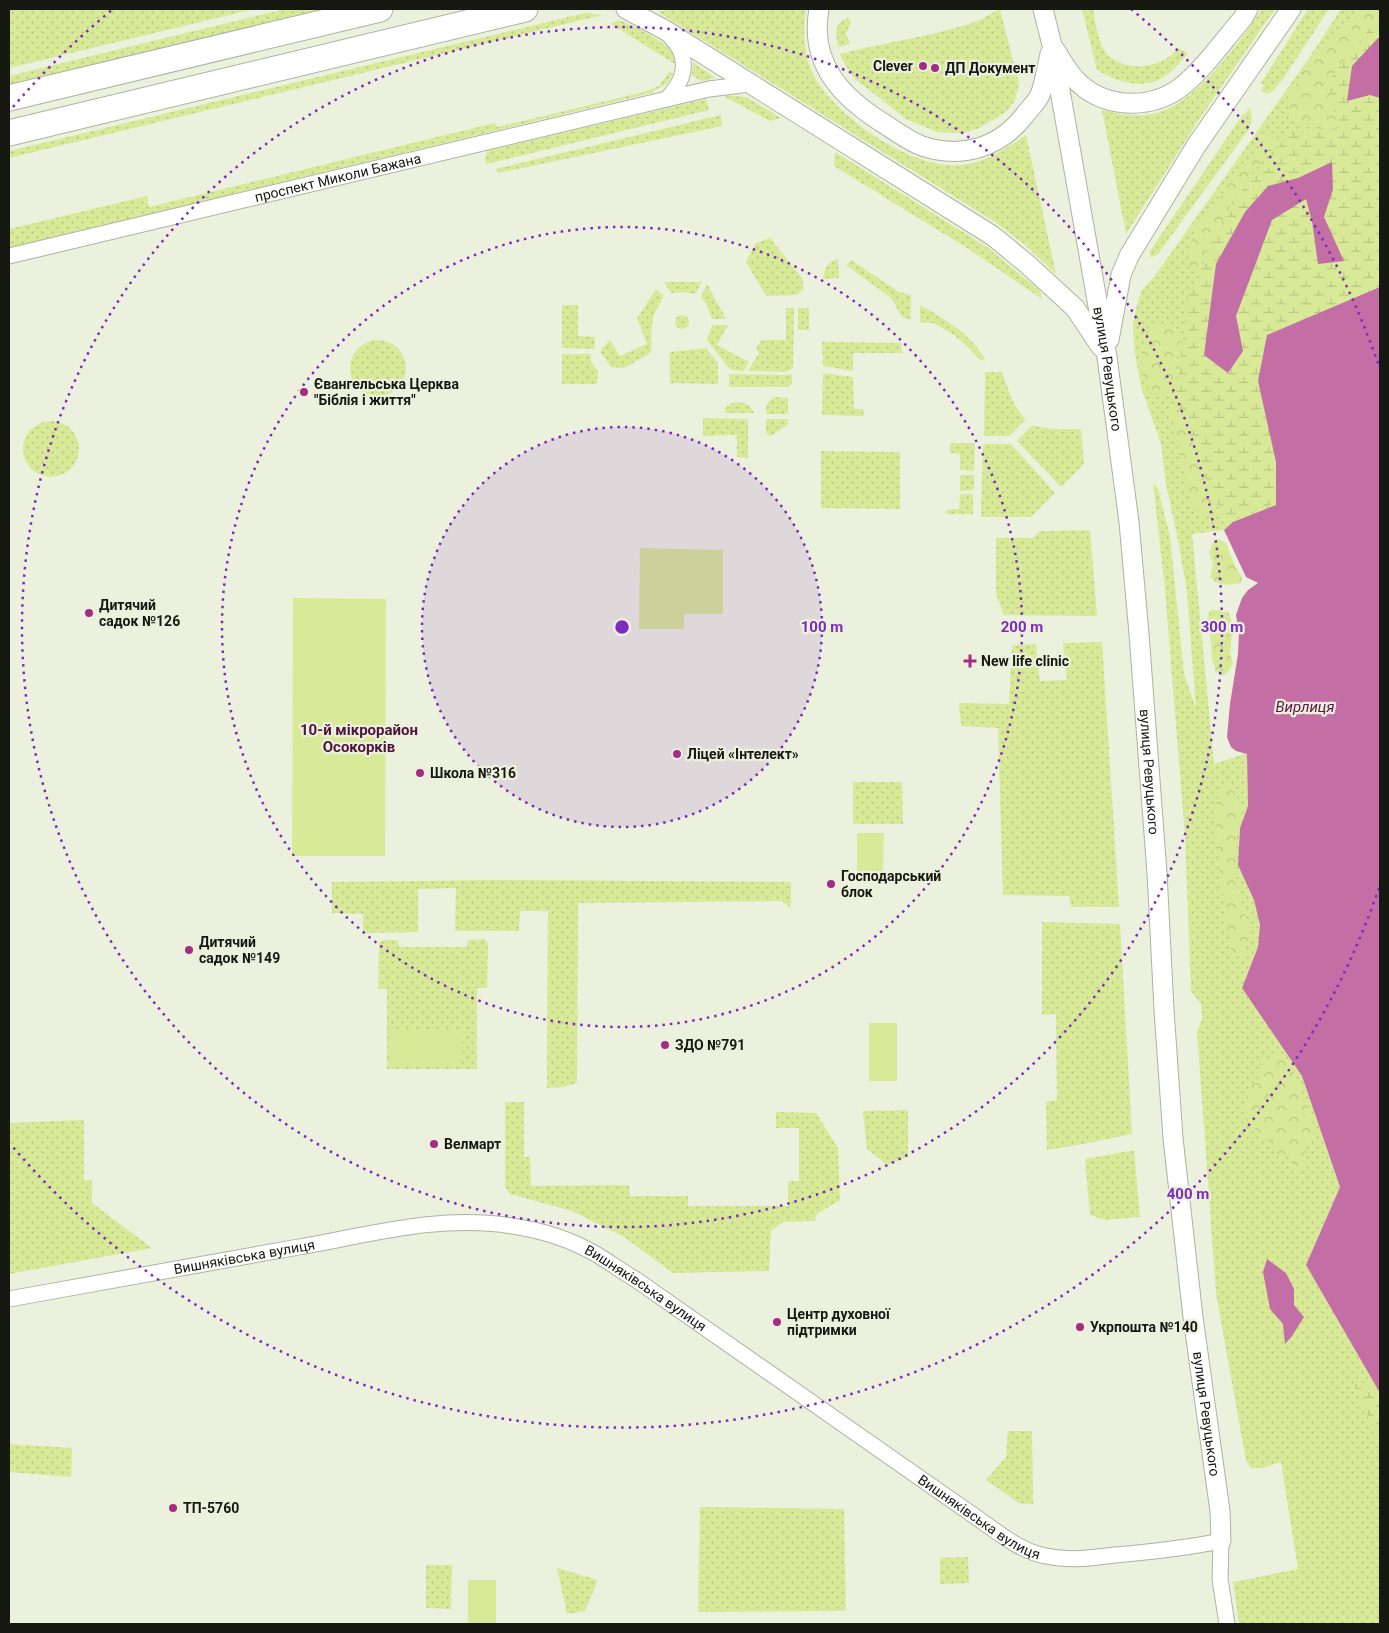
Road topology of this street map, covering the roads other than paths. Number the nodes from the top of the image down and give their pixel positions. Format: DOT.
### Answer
graph roads {
  1 [pos="380,9"];
  2 [pos="524,9"];
  3 [pos="626,9"];
  4 [pos="819,9"];
  5 [pos="1248,9"];
  6 [pos="1291,9"];
  7 [pos="1044,11"];
  8 [pos="665,30"];
  9 [pos="1052,45"];
  10 [pos="750,84"];
  11 [pos="9,98"];
  12 [pos="667,99"];
  13 [pos="9,133"];
  14 [pos="9,256"];
  15 [pos="1107,356"];
  16 [pos="9,1299"];
  17 [pos="1221,1541"];
  18 [pos="1226,1624"];
  1 -- 11 [label="highway"];
  2 -- 13 [label="highway"];
  3 -- 8 [label="street"];
  4 -- 9 [label="street"];
  5 -- 9 [label="street"];
  6 -- 15 [label="street"];
  7 -- 9 [label="street, вулиця Ревуцького"];
  8 -- 10 [label="street"];
  8 -- 12 [label="street"];
  9 -- 15 [label="street, вулиця Ревуцького"];
  10 -- 12 [label="street, проспект Миколи Бажана"];
  10 -- 15 [label="street"];
  12 -- 14 [label="street, проспект Миколи Бажана"];
  15 -- 17 [label="street, вулиця Ревуцького"];
  16 -- 17 [label="street, Вишняківська вулиця"];
  17 -- 18 [label="street"];
}
